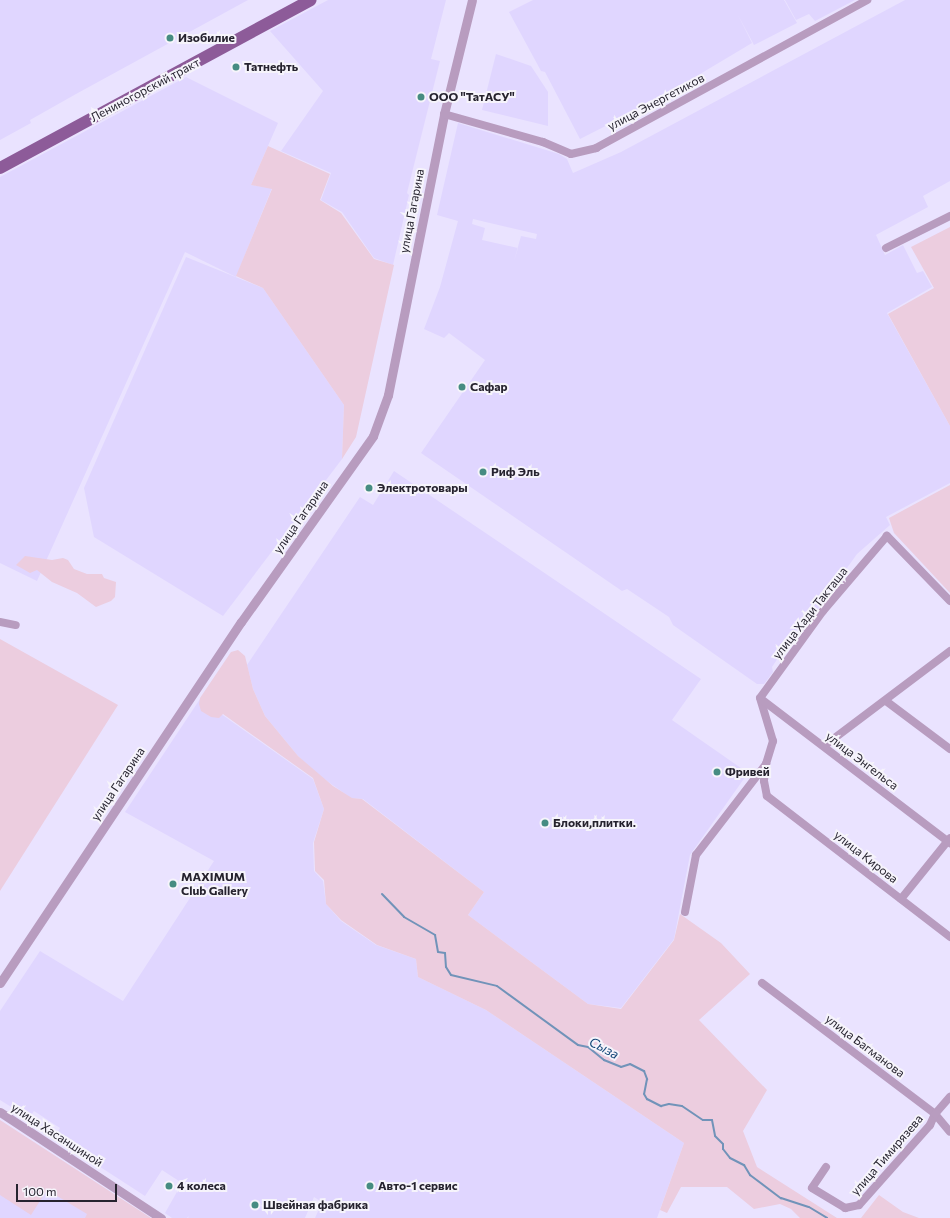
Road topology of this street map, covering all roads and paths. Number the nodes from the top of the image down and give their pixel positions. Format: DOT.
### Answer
graph roads {
  1 [pos="311,0"];
  2 [pos="472,0"];
  3 [pos="867,0"];
  4 [pos="444,114"];
  5 [pos="0,168"];
  6 [pos="950,216"];
  7 [pos="886,248"];
  8 [pos="950,601"];
  9 [pos="0,622"];
  10 [pos="16,625"];
  11 [pos="950,651"];
  12 [pos="760,698"];
  13 [pos="886,701"];
  14 [pos="824,746"];
  15 [pos="950,749"];
  16 [pos="766,764"];
  17 [pos="949,840"];
  18 [pos="901,898"];
  19 [pos="685,912"];
  20 [pos="950,937"];
  21 [pos="0,983"];
  22 [pos="762,983"];
  23 [pos="950,1097"];
  24 [pos="0,1112"];
  25 [pos="935,1114"];
  26 [pos="950,1132"];
  27 [pos="826,1167"];
  28 [pos="161,1218"];
  1 -- 5 [label="main road, Лениногорский тракт"];
  2 -- 4 [label="street, улица Гагарина"];
  3 -- 4 [label="street, улица Энергетиков"];
  4 -- 21 [label="street, улица Гагарина"];
  6 -- 7 [label="street"];
  8 -- 12 [label="street, улица Хади Такташа"];
  9 -- 10 [label="street"];
  11 -- 13 [label="street"];
  12 -- 14 [label="street, улица Энгельса"];
  12 -- 16 [label="street"];
  13 -- 14 [label="street"];
  13 -- 15 [label="street"];
  14 -- 17 [label="street, улица Энгельса"];
  16 -- 18 [label="street, улица Кирова"];
  16 -- 19 [label="street"];
  17 -- 18 [label="street"];
  18 -- 20 [label="street, улица Кирова"];
  22 -- 25 [label="street, улица Багманова"];
  23 -- 25 [label="street, улица Тимирязева"];
  24 -- 28 [label="street, улица Хасаншиной"];
  25 -- 26 [label="street, улица Багманова"];
  25 -- 27 [label="street, улица Тимирязева"];
}
